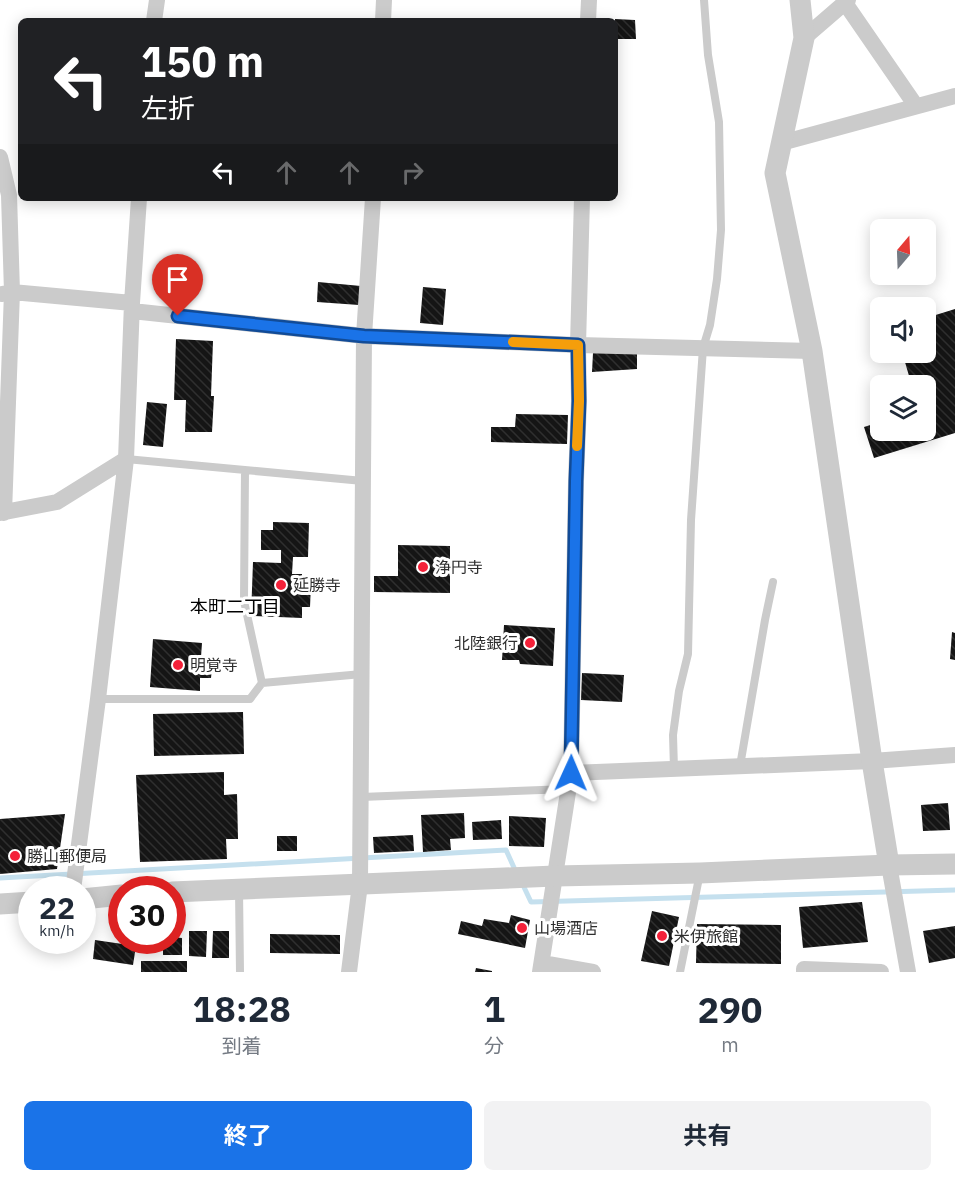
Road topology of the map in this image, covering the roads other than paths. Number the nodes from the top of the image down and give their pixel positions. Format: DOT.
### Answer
graph roads {
  1 [pos="157,0"];
  2 [pos="384,0"];
  3 [pos="589,0"];
  4 [pos="704,0"];
  5 [pos="800,0"];
  6 [pos="847,1"];
  7 [pos="154,18"];
  8 [pos="383,18"];
  9 [pos="588,18"];
  10 [pos="804,38"];
  11 [pos="955,96"];
  12 [pos="916,106"];
  13 [pos="781,143"];
  14 [pos="0,157"];
  15 [pos="139,201"];
  16 [pos="374,201"];
  17 [pos="582,201"];
  18 [pos="6,293"];
  19 [pos="132,307"];
  20 [pos="364,336"];
  21 [pos="578,345"];
  22 [pos="703,348"];
  23 [pos="812,351"];
  24 [pos="126,459"];
  25 [pos="245,470"];
  26 [pos="363,481"];
  27 [pos="2,513"];
  28 [pos="772,582"];
  29 [pos="362,674"];
  30 [pos="262,683"];
  31 [pos="98,699"];
  32 [pos="955,754"];
  33 [pos="872,761"];
  34 [pos="740,766"];
  35 [pos="674,769"];
  36 [pos="569,781"];
  37 [pos="361,797"];
  38 [pos="955,864"];
  39 [pos="890,865"];
  40 [pos="700,873"];
  41 [pos="75,876"];
  42 [pos="555,876"];
  43 [pos="360,884"];
  44 [pos="238,890"];
  45 [pos="186,892"];
  46 [pos="18,903"];
  47 [pos="0,904"];
  48 [pos="541,967"];
  49 [pos="240,972"];
  50 [pos="349,972"];
  51 [pos="593,972"];
  52 [pos="680,972"];
  53 [pos="804,972"];
  54 [pos="880,972"];
  55 [pos="908,972"];
  1 -- 7 [label="street"];
  2 -- 8 [label="street"];
  3 -- 9 [label="street"];
  4 -- 22 [label="lane"];
  5 -- 10 [label="street"];
  6 -- 10 [label="street"];
  6 -- 12 [label="street"];
  10 -- 13 [label="street"];
  11 -- 12 [label="street"];
  12 -- 13 [label="street"];
  13 -- 23 [label="street"];
  14 -- 18 [label="street"];
  15 -- 19 [label="street"];
  16 -- 20 [label="street"];
  17 -- 21 [label="street"];
  18 -- 19 [label="street"];
  18 -- 27 [label="street"];
  19 -- 20 [label="street"];
  19 -- 24 [label="street"];
  20 -- 21 [label="street"];
  20 -- 26 [label="street"];
  21 -- 22 [label="street"];
  21 -- 36 [label="street"];
  22 -- 23 [label="street"];
  22 -- 35 [label="lane"];
  23 -- 33 [label="street"];
  24 -- 25 [label="lane"];
  24 -- 27 [label="street"];
  24 -- 31 [label="street"];
  25 -- 26 [label="lane"];
  25 -- 30 [label="lane"];
  26 -- 29 [label="street"];
  28 -- 34 [label="lane"];
  29 -- 30 [label="lane"];
  29 -- 37 [label="street"];
  30 -- 31 [label="lane"];
  31 -- 41 [label="street"];
  32 -- 33 [label="street"];
  33 -- 34 [label="street"];
  33 -- 39 [label="street"];
  34 -- 35 [label="street"];
  35 -- 36 [label="street"];
  36 -- 37 [label="lane"];
  36 -- 42 [label="street"];
  37 -- 43 [label="street"];
  38 -- 39 [label="street"];
  39 -- 40 [label="street"];
  39 -- 55 [label="street"];
  40 -- 42 [label="street"];
  40 -- 52 [label="lane"];
  42 -- 43 [label="street"];
  42 -- 48 [label="street"];
  43 -- 44 [label="street"];
  43 -- 50 [label="street"];
  44 -- 45 [label="street"];
  44 -- 49 [label="lane"];
  46 -- 47 [label="street"];
  48 -- 51 [label="street"];
  53 -- 54 [label="street"];
}
